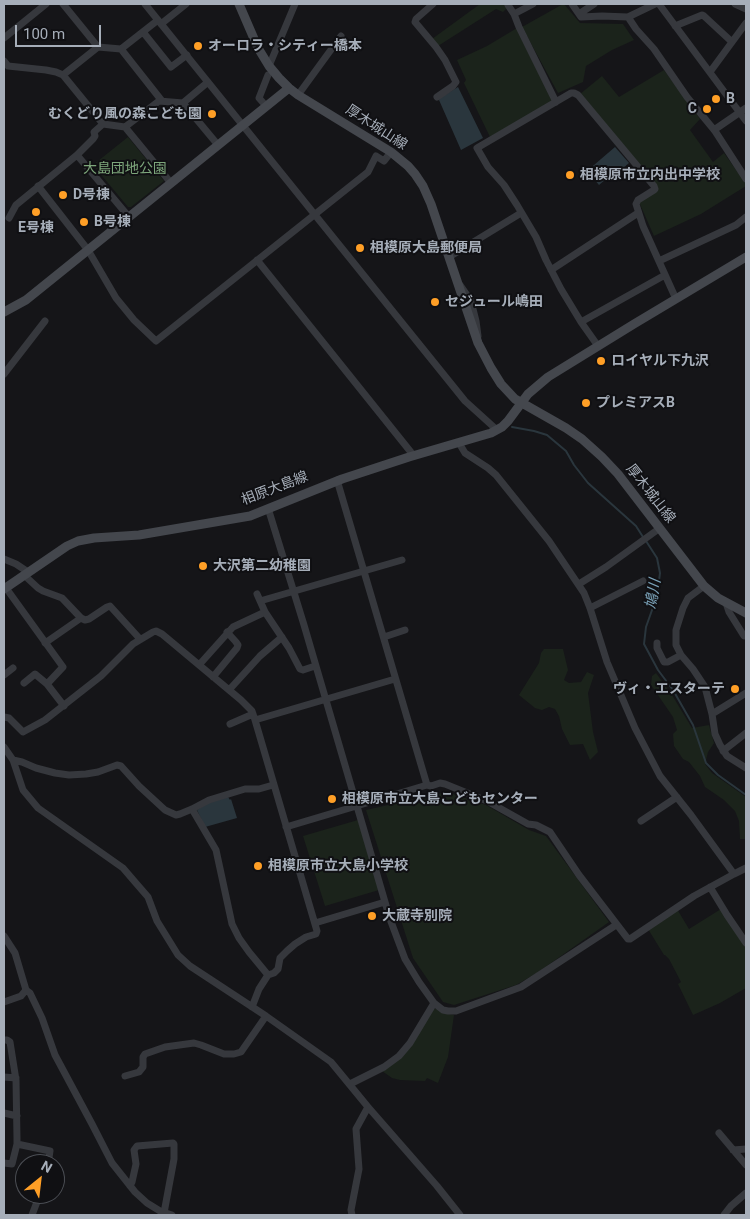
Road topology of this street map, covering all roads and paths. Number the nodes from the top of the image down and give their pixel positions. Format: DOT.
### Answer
graph roads {
  1 [pos="46,4"];
  2 [pos="63,4"];
  3 [pos="145,4"];
  4 [pos="186,4"];
  5 [pos="239,4"];
  6 [pos="295,4"];
  7 [pos="432,4"];
  8 [pos="532,4"];
  9 [pos="572,4"];
  10 [pos="594,4"];
  11 [pos="655,4"];
  12 [pos="659,4"];
  13 [pos="735,4"];
  14 [pos="508,5"];
  15 [pos="746,9"];
  16 [pos="514,14"];
  17 [pos="579,14"];
  18 [pos="628,16"];
  19 [pos="159,22"];
  20 [pos="746,23"];
  21 [pos="675,26"];
  22 [pos="143,32"];
  23 [pos="341,36"];
  24 [pos="4,38"];
  25 [pos="732,42"];
  26 [pos="98,47"];
  27 [pos="121,49"];
  28 [pos="187,55"];
  29 [pos="4,61"];
  30 [pos="268,70"];
  31 [pos="710,72"];
  32 [pos="63,75"];
  33 [pos="208,82"];
  34 [pos="289,88"];
  35 [pos="298,95"];
  36 [pos="437,97"];
  37 [pos="162,101"];
  38 [pos="556,102"];
  39 [pos="183,103"];
  40 [pos="266,106"];
  41 [pos="743,110"];
  42 [pos="746,122"];
  43 [pos="103,124"];
  44 [pos="242,126"];
  45 [pos="126,127"];
  46 [pos="714,130"];
  47 [pos="218,146"];
  48 [pos="391,152"];
  49 [pos="77,155"];
  50 [pos="746,179"];
  51 [pos="171,183"];
  52 [pos="38,186"];
  53 [pos="521,213"];
  54 [pos="638,213"];
  55 [pos="315,214"];
  56 [pos="128,217"];
  57 [pos="746,217"];
  58 [pos="8,218"];
  59 [pos="88,250"];
  60 [pos="449,256"];
  61 [pos="746,256"];
  62 [pos="257,260"];
  63 [pos="659,261"];
  64 [pos="551,270"];
  65 [pos="665,275"];
  66 [pos="676,299"];
  67 [pos="4,312"];
  68 [pos="45,321"];
  69 [pos="582,322"];
  70 [pos="598,346"];
  71 [pos="4,374"];
  72 [pos="522,403"];
  73 [pos="497,430"];
  74 [pos="459,443"];
  75 [pos="414,456"];
  76 [pos="337,480"];
  77 [pos="268,508"];
  78 [pos="660,528"];
  79 [pos="4,559"];
  80 [pos="402,560"];
  81 [pos="364,571"];
  82 [pos="27,573"];
  83 [pos="643,581"];
  84 [pos="579,584"];
  85 [pos="704,586"];
  86 [pos="5,589"];
  87 [pos="293,592"];
  88 [pos="726,603"];
  89 [pos="590,608"];
  90 [pos="265,612"];
  91 [pos="746,613"];
  92 [pos="81,618"];
  93 [pos="405,630"];
  94 [pos="227,632"];
  95 [pos="746,635"];
  96 [pos="282,637"];
  97 [pos="384,637"];
  98 [pos="140,639"];
  99 [pos="45,643"];
  100 [pos="656,643"];
  101 [pos="681,655"];
  102 [pos="199,665"];
  103 [pos="315,666"];
  104 [pos="13,668"];
  105 [pos="4,675"];
  106 [pos="213,677"];
  107 [pos="395,679"];
  108 [pos="24,683"];
  109 [pos="47,684"];
  110 [pos="229,690"];
  111 [pos="746,693"];
  112 [pos="325,700"];
  113 [pos="64,706"];
  114 [pos="712,714"];
  115 [pos="4,717"];
  116 [pos="254,717"];
  117 [pos="230,724"];
  118 [pos="746,733"];
  119 [pos="4,747"];
  120 [pos="723,751"];
  121 [pos="14,760"];
  122 [pos="746,768"];
  123 [pos="274,785"];
  124 [pos="427,785"];
  125 [pos="677,797"];
  126 [pos="357,806"];
  127 [pos="192,809"];
  128 [pos="641,821"];
  129 [pos="286,827"];
  130 [pos="746,868"];
  131 [pos="734,874"];
  132 [pos="710,887"];
  133 [pos="385,902"];
  134 [pos="315,923"];
  135 [pos="616,925"];
  136 [pos="4,936"];
  137 [pos="746,942"];
  138 [pos="268,975"];
  139 [pos="26,990"];
  140 [pos="4,1002"];
  141 [pos="434,1003"];
  142 [pos="252,1007"];
  143 [pos="266,1016"];
  144 [pos="4,1040"];
  145 [pos="125,1076"];
  146 [pos="4,1077"];
  147 [pos="16,1078"];
  148 [pos="350,1084"];
  149 [pos="368,1107"];
  150 [pos="4,1113"];
  151 [pos="17,1116"];
  152 [pos="719,1133"];
  153 [pos="17,1144"];
  154 [pos="746,1148"];
  155 [pos="733,1150"];
  156 [pos="50,1154"];
  157 [pos="4,1163"];
  158 [pos="746,1165"];
  159 [pos="130,1186"];
  160 [pos="746,1193"];
  161 [pos="164,1214"];
  162 [pos="352,1215"];
  163 [pos="460,1215"];
  164 [pos="724,1215"];
  1 -- 24 [label="street"];
  2 -- 26 [label="street"];
  3 -- 19 [label="street"];
  4 -- 19 [label="street"];
  5 -- 30 [label="main road, 厚木城山線"];
  6 -- 30 [label="street"];
  7 -- 36 [label="street"];
  8 -- 16 [label="street"];
  9 -- 17 [label="street"];
  10 -- 17 [label="street"];
  11 -- 18 [label="street"];
  12 -- 21 [label="street"];
  13 -- 15 [label="street"];
  14 -- 16 [label="street"];
  16 -- 38 [label="street"];
  17 -- 18 [label="street"];
  18 -- 46 [label="street"];
  19 -- 22 [label="street"];
  19 -- 28 [label="street"];
  20 -- 25 [label="street"];
  21 -- 25 [label="street"];
  21 -- 31 [label="street"];
  22 -- 27 [label="street"];
  22 -- 28 [label="street"];
  23 -- 35 [label="street"];
  25 -- 31 [label="street"];
  26 -- 27 [label="street"];
  26 -- 32 [label="street"];
  27 -- 37 [label="street"];
  28 -- 33 [label="street"];
  29 -- 32 [label="street"];
  30 -- 34 [label="main road, 厚木城山線"];
  30 -- 40 [label="street"];
  31 -- 41 [label="street"];
  32 -- 43 [label="street"];
  33 -- 39 [label="street"];
  33 -- 44 [label="street"];
  34 -- 35 [label="main road, 厚木城山線"];
  34 -- 40 [label="main road"];
  35 -- 48 [label="main road, 厚木城山線"];
  37 -- 39 [label="street"];
  37 -- 45 [label="street"];
  38 -- 53 [label="street"];
  38 -- 54 [label="street"];
  39 -- 47 [label="street"];
  40 -- 44 [label="main road"];
  41 -- 42 [label="street"];
  41 -- 46 [label="street"];
  43 -- 45 [label="street"];
  43 -- 49 [label="street"];
  44 -- 47 [label="main road"];
  44 -- 55 [label="street"];
  45 -- 51 [label="street"];
  46 -- 50 [label="street"];
  47 -- 51 [label="main road"];
  48 -- 55 [label="street"];
  48 -- 60 [label="main road, 厚木城山線"];
  49 -- 52 [label="street"];
  49 -- 56 [label="street"];
  51 -- 56 [label="main road"];
  52 -- 58 [label="street"];
  52 -- 59 [label="street"];
  53 -- 60 [label="street"];
  53 -- 64 [label="street"];
  54 -- 63 [label="street"];
  54 -- 64 [label="street"];
  55 -- 62 [label="street"];
  55 -- 73 [label="street"];
  56 -- 59 [label="main road"];
  57 -- 63 [label="street"];
  59 -- 62 [label="street"];
  59 -- 67 [label="main road"];
  60 -- 72 [label="main road, 厚木城山線"];
  61 -- 66 [label="main road"];
  62 -- 75 [label="street"];
  63 -- 65 [label="street"];
  64 -- 69 [label="street"];
  65 -- 66 [label="street"];
  65 -- 69 [label="street"];
  66 -- 70 [label="main road"];
  68 -- 71 [label="street"];
  69 -- 70 [label="street"];
  70 -- 72 [label="main road"];
  72 -- 73 [label="main road, 相原大島線"];
  72 -- 78 [label="main road, 厚木城山線"];
  73 -- 74 [label="main road, 相原大島線"];
  74 -- 75 [label="main road, 相原大島線"];
  74 -- 84 [label="street"];
  75 -- 76 [label="main road, 相原大島線"];
  76 -- 77 [label="main road, 相原大島線"];
  76 -- 81 [label="street"];
  77 -- 82 [label="main road, 相原大島線"];
  77 -- 87 [label="street"];
  78 -- 84 [label="street"];
  78 -- 85 [label="main road, 厚木城山線"];
  79 -- 82 [label="street"];
  80 -- 81 [label="street"];
  81 -- 87 [label="street"];
  81 -- 97 [label="street"];
  82 -- 86 [label="main road, 相原大島線"];
  82 -- 92 [label="street"];
  83 -- 89 [label="street"];
  84 -- 89 [label="street"];
  85 -- 88 [label="main road, 厚木城山線"];
  85 -- 101 [label="street"];
  86 -- 99 [label="street"];
  87 -- 90 [label="street"];
  87 -- 103 [label="street"];
  88 -- 91 [label="main road, 厚木城山線"];
  88 -- 95 [label="street"];
  89 -- 125 [label="street"];
  90 -- 94 [label="street"];
  90 -- 96 [label="street"];
  92 -- 98 [label="street"];
  92 -- 99 [label="street"];
  93 -- 97 [label="street"];
  94 -- 102 [label="street"];
  94 -- 106 [label="street"];
  96 -- 103 [label="street"];
  96 -- 110 [label="street"];
  97 -- 107 [label="street"];
  98 -- 102 [label="street"];
  98 -- 113 [label="street"];
  99 -- 109 [label="street"];
  100 -- 101 [label="street"];
  101 -- 114 [label="street"];
  102 -- 106 [label="street"];
  103 -- 112 [label="street"];
  104 -- 105 [label="street"];
  106 -- 110 [label="street"];
  107 -- 112 [label="street"];
  107 -- 124 [label="street"];
  108 -- 109 [label="street"];
  109 -- 113 [label="street"];
  110 -- 116 [label="street"];
  111 -- 114 [label="street"];
  112 -- 116 [label="street"];
  112 -- 126 [label="street"];
  113 -- 115 [label="street"];
  114 -- 120 [label="street"];
  116 -- 117 [label="street"];
  116 -- 123 [label="street"];
  118 -- 120 [label="street"];
  119 -- 121 [label="street"];
  120 -- 122 [label="street"];
  121 -- 127 [label="street"];
  121 -- 142 [label="street"];
  123 -- 127 [label="street"];
  123 -- 129 [label="street"];
  124 -- 126 [label="street"];
  124 -- 135 [label="street"];
  125 -- 128 [label="street"];
  125 -- 131 [label="street"];
  126 -- 129 [label="street"];
  126 -- 133 [label="street"];
  127 -- 138 [label="street"];
  129 -- 134 [label="street"];
  130 -- 131 [label="street"];
  131 -- 132 [label="street"];
  132 -- 135 [label="street"];
  132 -- 137 [label="street"];
  133 -- 134 [label="street"];
  133 -- 141 [label="street"];
  134 -- 138 [label="street"];
  135 -- 141 [label="street"];
  136 -- 139 [label="street"];
  138 -- 142 [label="street"];
  139 -- 140 [label="street"];
  139 -- 159 [label="street"];
  141 -- 148 [label="street"];
  142 -- 143 [label="street"];
  143 -- 145 [label="street"];
  143 -- 148 [label="street"];
  144 -- 147 [label="street"];
  146 -- 147 [label="street"];
  147 -- 151 [label="street"];
  148 -- 149 [label="street"];
  149 -- 162 [label="street"];
  149 -- 163 [label="street"];
  150 -- 151 [label="street"];
  151 -- 153 [label="street"];
  152 -- 155 [label="street"];
  153 -- 156 [label="street"];
  153 -- 157 [label="street"];
  154 -- 155 [label="street"];
  155 -- 158 [label="street"];
  159 -- 161 [label="street"];
  159 -- 161 [label="street"];
  160 -- 164 [label="street"];
}
